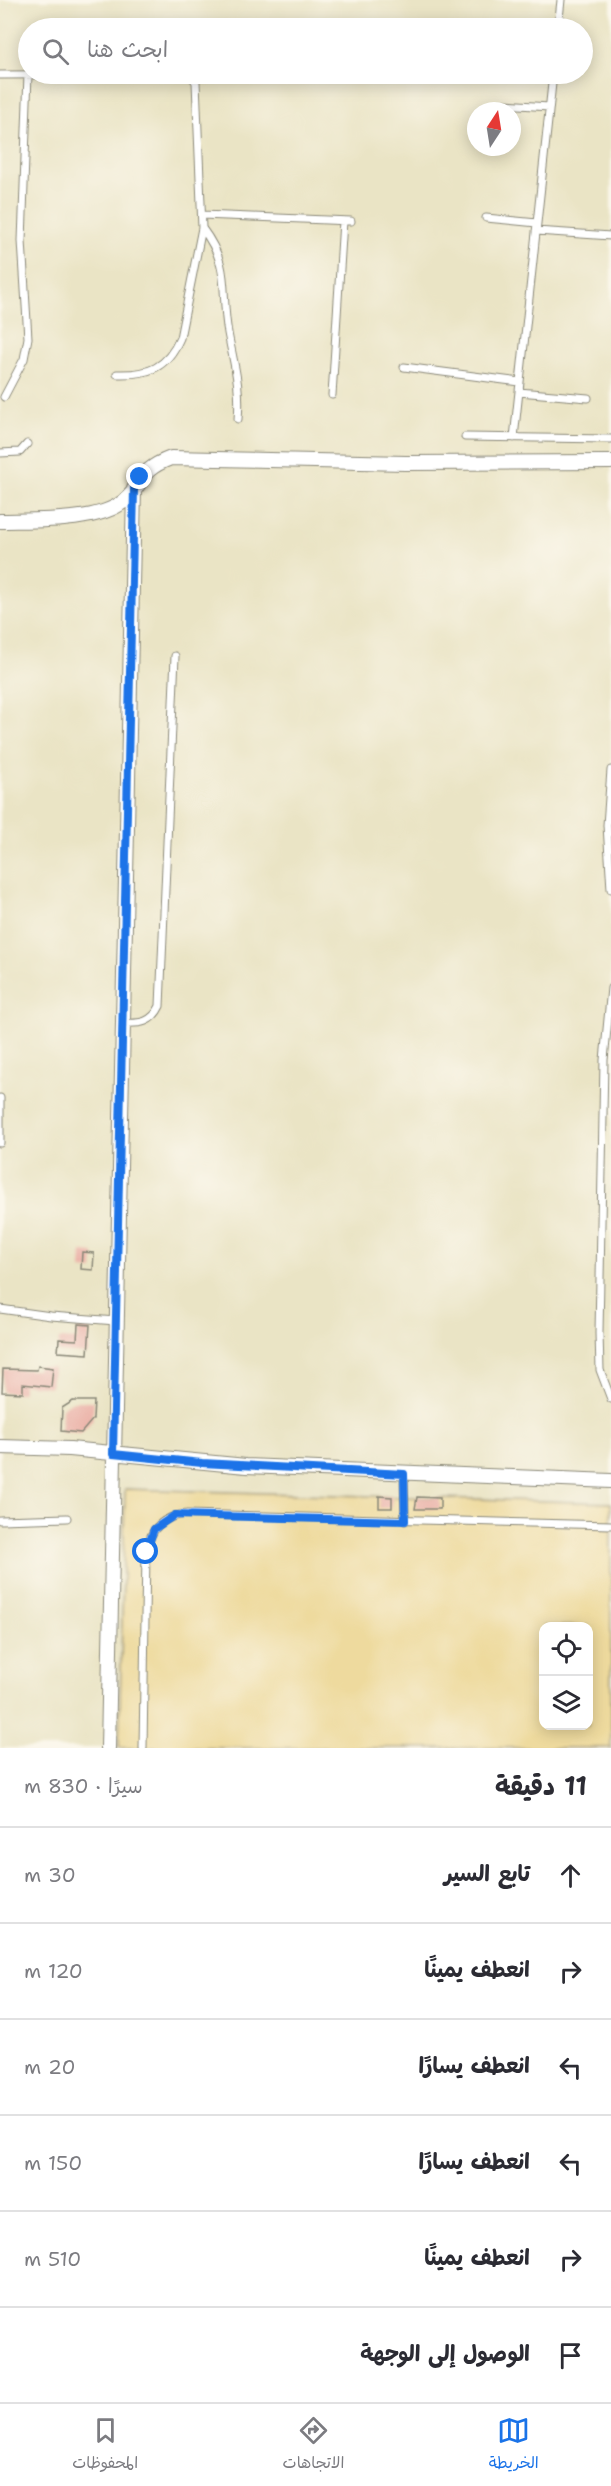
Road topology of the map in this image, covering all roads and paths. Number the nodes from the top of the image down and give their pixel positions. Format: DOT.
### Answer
graph roads {
  1 [pos="561,0"];
  2 [pos="559,18"];
  3 [pos="18,74"];
  4 [pos="0,75"];
  5 [pos="28,84"];
  6 [pos="196,84"];
  7 [pos="552,84"];
  8 [pos="521,105"];
  9 [pos="549,107"];
  10 [pos="202,215"];
  11 [pos="486,218"];
  12 [pos="537,223"];
  13 [pos="202,228"];
  14 [pos="536,231"];
  15 [pos="611,236"];
  16 [pos="404,367"];
  17 [pos="117,374"];
  18 [pos="520,382"];
  19 [pos="519,392"];
  20 [pos="332,395"];
  21 [pos="4,397"];
  22 [pos="588,398"];
  23 [pos="238,419"];
  24 [pos="465,437"];
  25 [pos="514,438"];
  26 [pos="611,439"];
  27 [pos="27,444"];
  28 [pos="0,453"];
  29 [pos="611,462"];
  30 [pos="134,489"];
  31 [pos="0,521"];
  32 [pos="175,656"];
  33 [pos="611,770"];
  34 [pos="611,889"];
  35 [pos="611,987"];
  36 [pos="123,1023"];
  37 [pos="0,1098"];
  38 [pos="0,1143"];
  39 [pos="0,1309"];
  40 [pos="116,1321"];
  41 [pos="611,1399"];
  42 [pos="0,1447"];
  43 [pos="113,1454"];
  44 [pos="404,1474"];
  45 [pos="611,1481"];
  46 [pos="67,1518"];
  47 [pos="0,1520"];
  48 [pos="405,1521"];
  49 [pos="611,1525"];
  50 [pos="108,1748"];
  51 [pos="143,1748"];
  1 -- 2 [label="lane"];
  3 -- 4 [label="lane"];
  5 -- 21 [label="lane"];
  6 -- 10 [label="lane"];
  7 -- 9 [label="lane"];
  8 -- 9 [label="lane"];
  9 -- 12 [label="lane"];
  10 -- 13 [label="lane"];
  10 -- 20 [label="lane"];
  11 -- 12 [label="lane"];
  12 -- 14 [label="lane"];
  13 -- 17 [label="lane"];
  13 -- 23 [label="lane"];
  14 -- 15 [label="lane"];
  14 -- 18 [label="lane"];
  16 -- 18 [label="lane"];
  18 -- 19 [label="lane"];
  19 -- 22 [label="lane"];
  19 -- 25 [label="lane"];
  24 -- 25 [label="lane"];
  25 -- 26 [label="lane"];
  27 -- 28 [label="lane"];
  29 -- 30 [label="street"];
  30 -- 31 [label="street"];
  30 -- 36 [label="street"];
  32 -- 36 [label="lane"];
  33 -- 34 [label="lane"];
  35 -- 41 [label="lane"];
  36 -- 40 [label="street"];
  37 -- 38 [label="lane"];
  39 -- 40 [label="lane"];
  40 -- 43 [label="street"];
  42 -- 43 [label="street"];
  43 -- 44 [label="street"];
  43 -- 50 [label="street"];
  44 -- 45 [label="street"];
  44 -- 48 [label="lane"];
  46 -- 47 [label="lane"];
  48 -- 49 [label="lane"];
  48 -- 51 [label="lane"];
}
